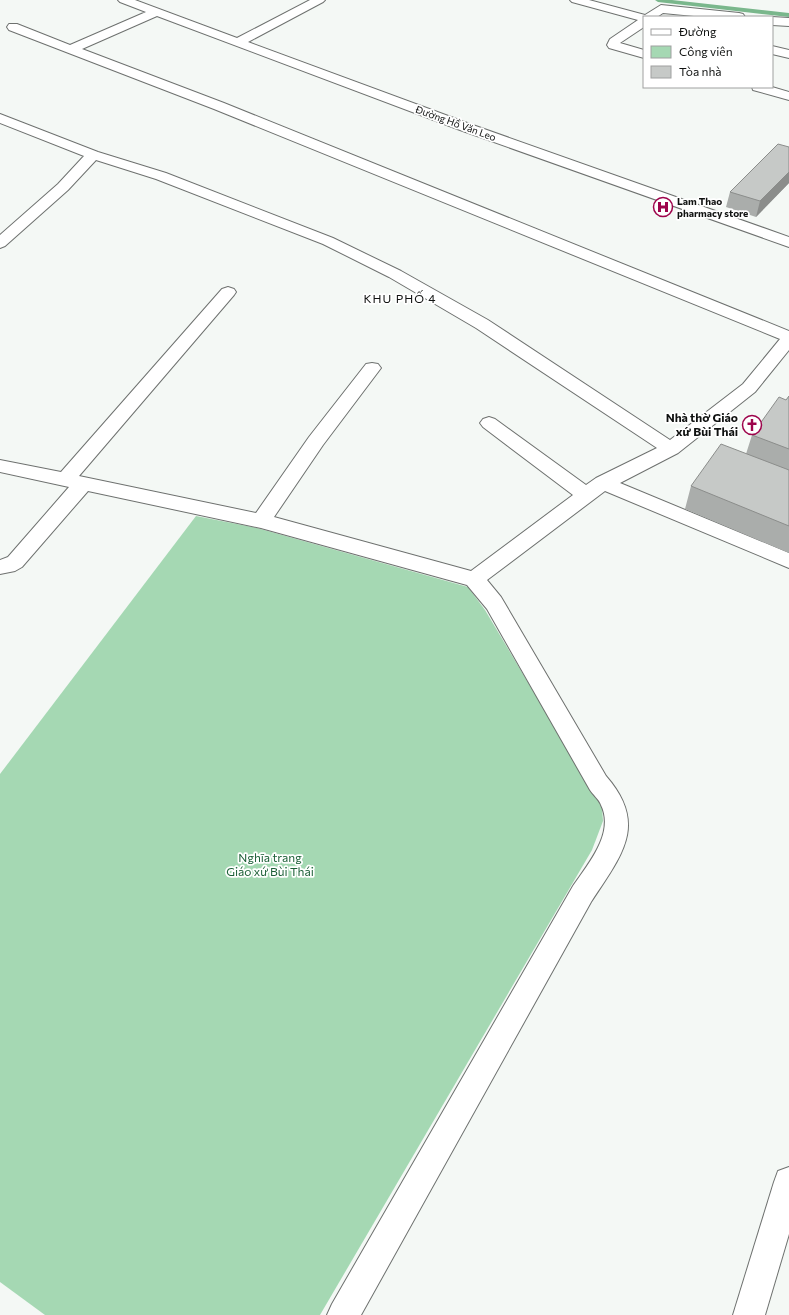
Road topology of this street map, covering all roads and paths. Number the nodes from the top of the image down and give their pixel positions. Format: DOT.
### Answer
graph roads {
  1 [pos="124,0"];
  2 [pos="319,0"];
  3 [pos="576,0"];
  4 [pos="157,12"];
  5 [pos="650,16"];
  6 [pos="729,16"];
  7 [pos="643,19"];
  8 [pos="643,20"];
  9 [pos="773,21"];
  10 [pos="789,22"];
  11 [pos="13,27"];
  12 [pos="238,42"];
  13 [pos="71,49"];
  14 [pos="773,50"];
  15 [pos="643,54"];
  16 [pos="789,54"];
  17 [pos="761,88"];
  18 [pos="789,96"];
  19 [pos="0,118"];
  20 [pos="93,155"];
  21 [pos="0,224"];
  22 [pos="17,228"];
  23 [pos="789,242"];
  24 [pos="0,243"];
  25 [pos="228,292"];
  26 [pos="789,338"];
  27 [pos="372,368"];
  28 [pos="490,423"];
  29 [pos="671,449"];
  30 [pos="0,466"];
  31 [pos="74,482"];
  32 [pos="603,483"];
  33 [pos="586,495"];
  34 [pos="261,521"];
  35 [pos="789,561"];
  36 [pos="0,567"];
  37 [pos="474,579"];
  38 [pos="789,1182"];
  39 [pos="343,1315"];
  40 [pos="749,1315"];
  1 -- 4 [label="street, Đường Hồ Văn Leo"];
  2 -- 12 [label="street"];
  3 -- 7 [label="street"];
  4 -- 12 [label="street, Đường Hồ Văn Leo"];
  4 -- 13 [label="street"];
  5 -- 6 [label="street"];
  8 -- 15 [label="street"];
  9 -- 10 [label="street"];
  11 -- 13 [label="street"];
  12 -- 23 [label="street, Đường Hồ Văn Leo"];
  13 -- 26 [label="street"];
  14 -- 16 [label="street"];
  17 -- 18 [label="street"];
  19 -- 20 [label="street"];
  20 -- 22 [label="street"];
  20 -- 29 [label="street"];
  21 -- 22 [label="street"];
  22 -- 24 [label="street"];
  25 -- 31 [label="street"];
  26 -- 29 [label="street"];
  27 -- 34 [label="street"];
  28 -- 33 [label="street"];
  29 -- 32 [label="street"];
  30 -- 31 [label="street"];
  31 -- 34 [label="street"];
  31 -- 36 [label="street"];
  32 -- 33 [label="street"];
  32 -- 35 [label="street"];
  33 -- 37 [label="street"];
  34 -- 37 [label="street"];
  37 -- 39 [label="street"];
  38 -- 40 [label="street"];
}
